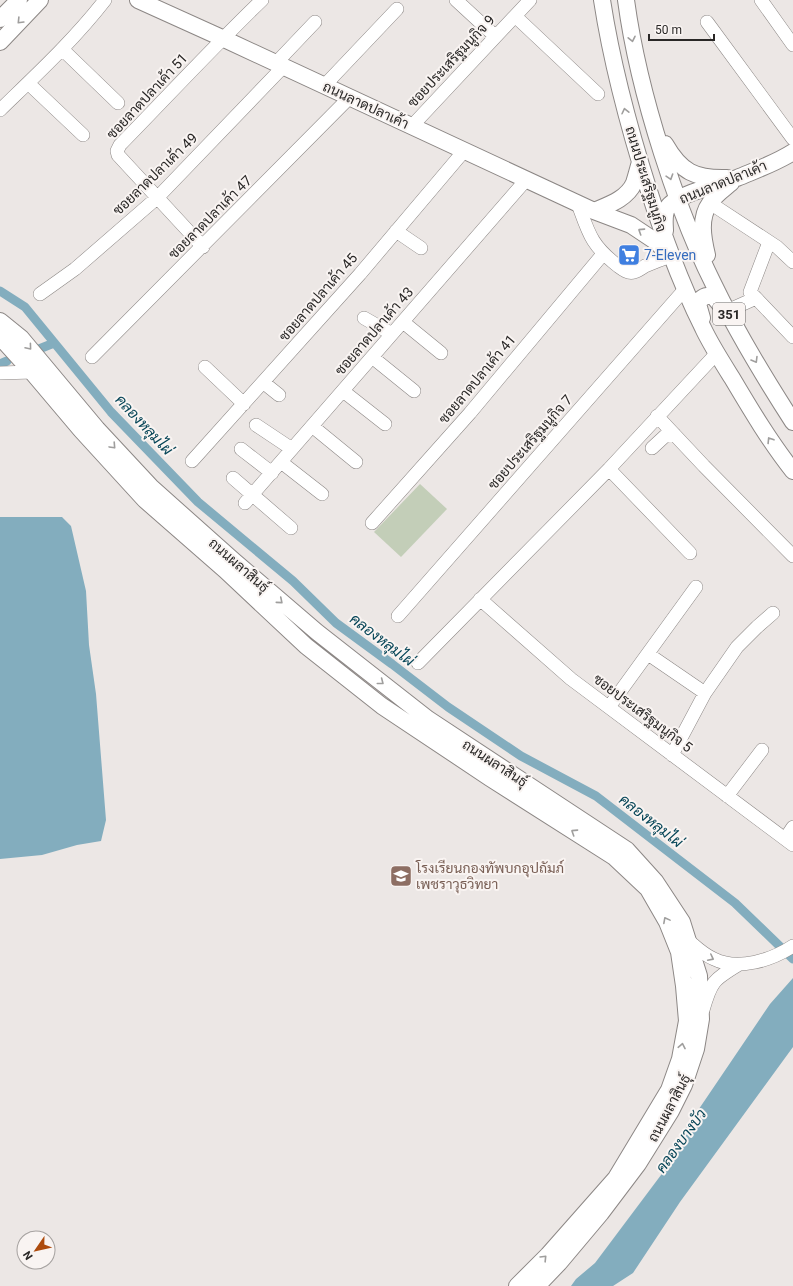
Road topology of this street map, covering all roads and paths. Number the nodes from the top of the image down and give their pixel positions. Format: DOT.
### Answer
graph roads {
  1 [pos="19,0"];
  2 [pos="40,0"];
  3 [pos="105,0"];
  4 [pos="262,0"];
  5 [pos="456,0"];
  6 [pos="530,0"];
  7 [pos="602,0"];
  8 [pos="626,0"];
  9 [pos="761,0"];
  10 [pos="147,2"];
  11 [pos="397,9"];
  12 [pos="515,16"];
  13 [pos="0,19"];
  14 [pos="315,22"];
  15 [pos="707,22"];
  16 [pos="495,36"];
  17 [pos="222,38"];
  18 [pos="0,42"];
  19 [pos="793,45"];
  20 [pos="62,49"];
  21 [pos="280,65"];
  22 [pos="28,82"];
  23 [pos="324,86"];
  24 [pos="598,94"];
  25 [pos="349,98"];
  26 [pos="118,103"];
  27 [pos="0,110"];
  28 [pos="653,124"];
  29 [pos="411,127"];
  30 [pos="83,135"];
  31 [pos="793,139"];
  32 [pos="464,151"];
  33 [pos="791,157"];
  34 [pos="640,162"];
  35 [pos="737,178"];
  36 [pos="526,180"];
  37 [pos="158,197"];
  38 [pos="677,199"];
  39 [pos="710,203"];
  40 [pos="578,204"];
  41 [pos="594,211"];
  42 [pos="396,231"];
  43 [pos="769,242"];
  44 [pos="203,247"];
  45 [pos="421,248"];
  46 [pos="669,250"];
  47 [pos="604,254"];
  48 [pos="793,262"];
  49 [pos="712,281"];
  50 [pos="685,289"];
  51 [pos="40,294"];
  52 [pos="756,298"];
  53 [pos="727,311"];
  54 [pos="364,318"];
  55 [pos="0,321"];
  56 [pos="403,322"];
  57 [pos="392,334"];
  58 [pos="0,337"];
  59 [pos="793,337"];
  60 [pos="744,340"];
  61 [pos="715,350"];
  62 [pos="441,352"];
  63 [pos="92,357"];
  64 [pos="372,357"];
  65 [pos="205,367"];
  66 [pos="32,372"];
  67 [pos="0,373"];
  68 [pos="264,383"];
  69 [pos="343,391"];
  70 [pos="414,391"];
  71 [pos="279,395"];
  72 [pos="244,404"];
  73 [pos="657,416"];
  74 [pos="793,422"];
  75 [pos="385,424"];
  76 [pos="256,425"];
  77 [pos="312,426"];
  78 [pos="674,434"];
  79 [pos="652,448"];
  80 [pos="241,449"];
  81 [pos="292,449"];
  82 [pos="192,461"];
  83 [pos="281,462"];
  84 [pos="356,462"];
  85 [pos="609,469"];
  86 [pos="793,471"];
  87 [pos="272,473"];
  88 [pos="232,478"];
  89 [pos="322,494"];
  90 [pos="248,499"];
  91 [pos="372,523"];
  92 [pos="291,528"];
  93 [pos="690,553"];
  94 [pos="793,556"];
  95 [pos="696,587"];
  96 [pos="480,599"];
  97 [pos="773,612"];
  98 [pos="398,616"];
  99 [pos="648,654"];
  100 [pos="418,662"];
  101 [pos="706,693"];
  102 [pos="609,707"];
  103 [pos="762,750"];
  104 [pos="672,755"];
  105 [pos="727,796"];
  106 [pos="793,827"];
  107 [pos="789,842"];
  108 [pos="689,941"];
  109 [pos="793,946"];
  110 [pos="738,965"];
  111 [pos="700,1019"];
  112 [pos="517,1286"];
  113 [pos="537,1286"];
  1 -- 13 [label="main road"];
  2 -- 18 [label="main road, one-way"];
  3 -- 20 [label="street"];
  4 -- 17 [label="street"];
  5 -- 16 [label="street"];
  6 -- 12 [label="street, ซอยประเสริฐมนูกิจ 9"];
  34 -- 7 [label="main road, ถนนประเสริฐมนูกิจ / 351, one-way"];
  8 -- 28 [label="main road, ถนนประเสริฐมนูกิจ / 351, one-way"];
  9 -- 19 [label="street"];
  10 -- 17 [label="main road, ถนนลาดปลาเค้า"];
  11 -- 23 [label="street"];
  12 -- 16 [label="street, ซอยประเสริฐมนูกิจ 9"];
  12 -- 24 [label="street"];
  14 -- 21 [label="street, ซอยลาดปลาเค้า 49"];
  15 -- 31 [label="street"];
  16 -- 29 [label="street, ซอยประเสริฐมนูกิจ 9"];
  17 -- 21 [label="main road, ถนนลาดปลาเค้า"];
  17 -- 37 [label="street, ซอยลาดปลาเค้า 51"];
  20 -- 22 [label="street"];
  20 -- 26 [label="street"];
  21 -- 23 [label="main road, ถนนลาดปลาเค้า"];
  21 -- 37 [label="street, ซอยลาดปลาเค้า 49"];
  22 -- 27 [label="street"];
  22 -- 30 [label="street"];
  23 -- 25 [label="main road, ถนนลาดปลาเค้า"];
  25 -- 29 [label="main road, ถนนลาดปลาเค้า"];
  25 -- 44 [label="street, ซอยลาดปลาเค้า 47"];
  28 -- 35 [label="main road"];
  28 -- 38 [label="main road, ถนนประเสริฐมนูกิจ / 351, one-way"];
  29 -- 32 [label="main road, ถนนลาดปลาเค้า"];
  32 -- 36 [label="main road, ถนนลาดปลาเค้า"];
  32 -- 42 [label="street, ซอยลาดปลาเค้า 45"];
  33 -- 35 [label="main road, ถนนลาดปลาเค้า"];
  34 -- 41 [label="main road"];
  34 -- 46 [label="main road, ถนนประเสริฐมนูกิจ / 351"];
  35 -- 38 [label="main road, ถนนลาดปลาเค้า"];
  35 -- 39 [label="main road"];
  36 -- 40 [label="main road, ถนนลาดปลาเค้า"];
  36 -- 56 [label="street, ซอยลาดปลาเค้า 43"];
  37 -- 44 [label="street, ซอยลาดปลาเค้า 51"];
  37 -- 51 [label="street, ซอยลาดปลาเค้า 49"];
  38 -- 46 [label="main road, ถนนลาดปลาเค้า"];
  38 -- 49 [label="main road, ถนนประเสริฐมนูกิจ / 351"];
  39 -- 43 [label="street"];
  39 -- 49 [label="main road"];
  40 -- 41 [label="main road, ถนนลาดปลาเค้า"];
  40 -- 47 [label="street"];
  46 -- 41 [label="main road, ถนนลาดปลาเค้า, one-way"];
  42 -- 45 [label="street"];
  42 -- 68 [label="street, ซอยลาดปลาเค้า 45"];
  43 -- 48 [label="street"];
  43 -- 52 [label="street"];
  44 -- 63 [label="street, ซอยลาดปลาเค้า 47"];
  46 -- 47 [label="street"];
  46 -- 50 [label="main road, ถนนประเสริฐมนูกิจ / 351"];
  47 -- 91 [label="street, ซอยลาดปลาเค้า 41"];
  49 -- 53 [label="main road, ถนนประเสริฐมนูกิจ / 351"];
  50 -- 61 [label="main road, ถนนประเสริฐมนูกิจ / 351"];
  50 -- 98 [label="street, ซอยประเสริฐมนูกิจ 7"];
  52 -- 53 [label="street"];
  52 -- 59 [label="street"];
  53 -- 60 [label="main road, ถนนประเสริฐมนูกิจ / 351"];
  54 -- 57 [label="street"];
  55 -- 108 [label="main road, ถนนผลาสินธุ์, one-way"];
  56 -- 57 [label="street, ซอยลาดปลาเค้า 43"];
  56 -- 62 [label="street"];
  57 -- 64 [label="street, ซอยลาดปลาเค้า 43"];
  58 -- 66 [label="main road, ถนนผลาสินธุ์"];
  60 -- 61 [label="main road"];
  60 -- 74 [label="main road, ถนนประเสริฐมนูกิจ / 351, one-way"];
  61 -- 73 [label="street"];
  86 -- 61 [label="main road, ถนนประเสริฐมนูกิจ / 351, one-way"];
  64 -- 69 [label="street, ซอยลาดปลาเค้า 43"];
  64 -- 70 [label="street"];
  65 -- 72 [label="street"];
  66 -- 67 [label="street"];
  112 -- 66 [label="main road, ถนนผลาสินธุ์, one-way"];
  68 -- 71 [label="street"];
  68 -- 72 [label="street, ซอยลาดปลาเค้า 45"];
  69 -- 75 [label="street"];
  69 -- 77 [label="street, ซอยลาดปลาเค้า 43"];
  72 -- 82 [label="street, ซอยลาดปลาเค้า 45"];
  73 -- 78 [label="street"];
  73 -- 85 [label="street"];
  76 -- 81 [label="street"];
  77 -- 81 [label="street, ซอยลาดปลาเค้า 43"];
  77 -- 84 [label="street"];
  78 -- 79 [label="street"];
  78 -- 94 [label="street"];
  80 -- 87 [label="street"];
  81 -- 83 [label="street, ซอยลาดปลาเค้า 43"];
  83 -- 87 [label="street, ซอยลาดปลาเค้า 43"];
  83 -- 89 [label="street"];
  85 -- 93 [label="street"];
  85 -- 96 [label="street"];
  87 -- 90 [label="street, ซอยลาดปลาเค้า 43"];
  88 -- 90 [label="street"];
  90 -- 92 [label="street"];
  95 -- 99 [label="street"];
  96 -- 100 [label="street"];
  96 -- 102 [label="street, ซอยประเสริฐมนูกิจ 5"];
  97 -- 101 [label="street"];
  99 -- 101 [label="street"];
  99 -- 102 [label="street"];
  101 -- 104 [label="street"];
  102 -- 104 [label="street, ซอยประเสริฐมนูกิจ 5"];
  103 -- 105 [label="street"];
  104 -- 105 [label="street, ซอยประเสริฐมนูกิจ 5"];
  105 -- 107 [label="street, ซอยประเสริฐมนูกิจ 5"];
  106 -- 107 [label="street"];
  108 -- 110 [label="street, one-way"];
  108 -- 111 [label="main road, ถนนผลาสินธุ์"];
  109 -- 110 [label="street"];
  110 -- 111 [label="street"];
  111 -- 113 [label="main road, ถนนผลาสินธุ์"];
}
